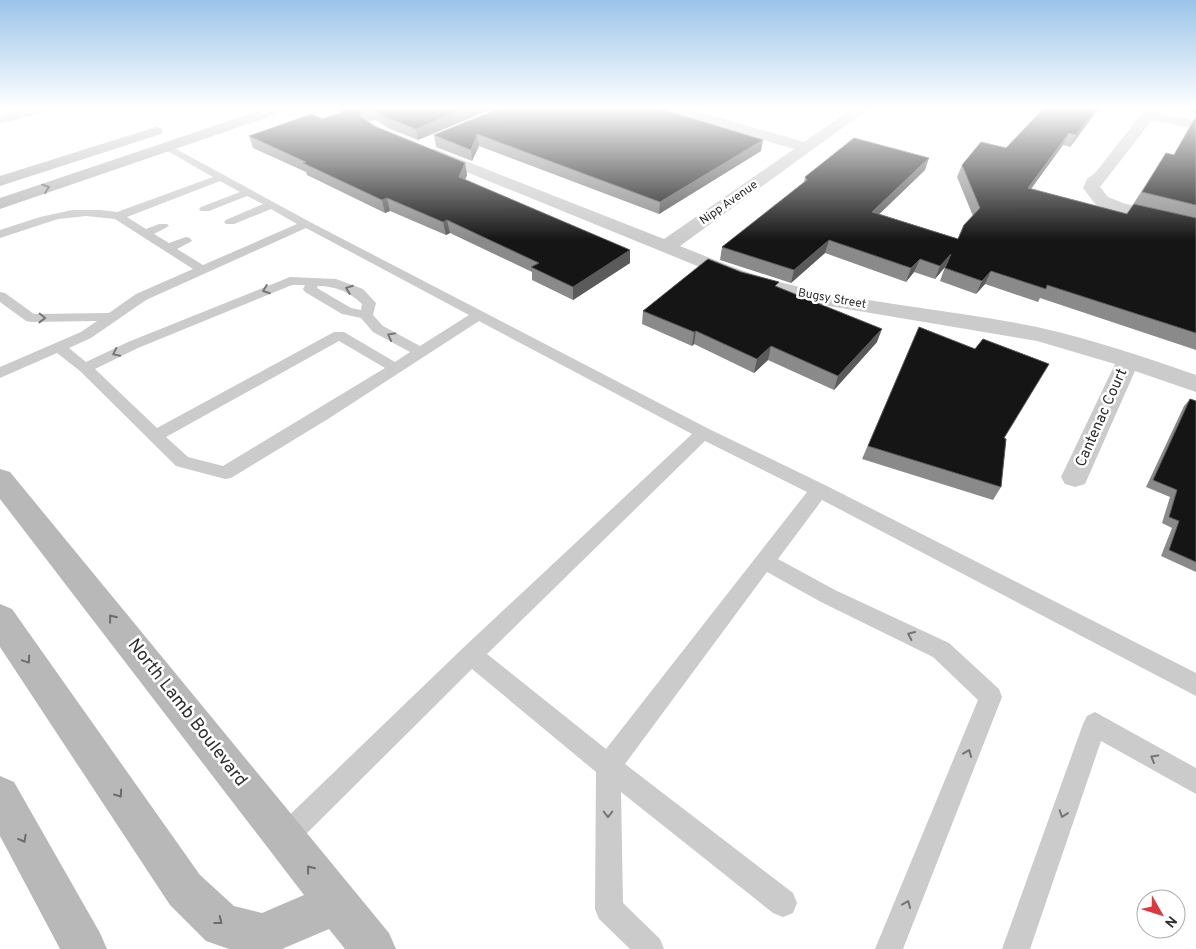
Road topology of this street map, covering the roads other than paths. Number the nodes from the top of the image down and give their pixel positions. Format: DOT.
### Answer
graph roads {
  1 [pos="93,151"];
  2 [pos="154,151"];
  3 [pos="175,151"];
  4 [pos="438,151"];
  5 [pos="802,151"];
  6 [pos="1120,151"];
  7 [pos="221,177"];
  8 [pos="0,181"];
  9 [pos="248,192"];
  10 [pos="0,204"];
  11 [pos="271,205"];
  12 [pos="205,209"];
  13 [pos="118,216"];
  14 [pos="230,222"];
  15 [pos="306,224"];
  16 [pos="163,226"];
  17 [pos="1196,227"];
  18 [pos="0,234"];
  19 [pos="145,234"];
  20 [pos="186,240"];
  21 [pos="666,247"];
  22 [pos="168,248"];
  23 [pos="202,270"];
  24 [pos="313,281"];
  25 [pos="0,296"];
  26 [pos="366,315"];
  27 [pos="479,315"];
  28 [pos="112,316"];
  29 [pos="59,347"];
  30 [pos="420,352"];
  31 [pos="1128,360"];
  32 [pos="85,368"];
  33 [pos="395,368"];
  34 [pos="0,373"];
  35 [pos="1196,384"];
  36 [pos="703,432"];
  37 [pos="155,436"];
  38 [pos="1075,477"];
  39 [pos="0,479"];
  40 [pos="819,490"];
  41 [pos="764,561"];
  42 [pos="0,619"];
  43 [pos="471,655"];
  44 [pos="1196,685"];
  45 [pos="608,766"];
  46 [pos="1196,782"];
  47 [pos="0,796"];
  48 [pos="285,837"];
  49 [pos="337,903"];
  50 [pos="783,903"];
  51 [pos="84,949"];
  52 [pos="373,949"];
  53 [pos="650,949"];
  54 [pos="889,949"];
  55 [pos="1016,949"];
  1 -- 8 [label="main road"];
  10 -- 2 [label="main road, one-way"];
  3 -- 7 [label="lane"];
  4 -- 21 [label="street, Bugsy Street"];
  5 -- 21 [label="street, Nipp Avenue"];
  6 -- 17 [label="street"];
  7 -- 9 [label="lane"];
  7 -- 13 [label="lane"];
  9 -- 11 [label="lane"];
  9 -- 12 [label="lane"];
  11 -- 14 [label="lane"];
  11 -- 15 [label="lane"];
  13 -- 18 [label="lane"];
  13 -- 19 [label="lane"];
  15 -- 23 [label="lane"];
  15 -- 27 [label="lane"];
  16 -- 19 [label="lane"];
  19 -- 22 [label="lane"];
  20 -- 22 [label="lane"];
  21 -- 31 [label="street, Bugsy Street"];
  22 -- 23 [label="lane"];
  23 -- 28 [label="lane"];
  24 -- 26 [label="lane"];
  26 -- 24 [label="lane, one-way"];
  24 -- 32 [label="lane, one-way"];
  25 -- 28 [label="lane, one-way"];
  30 -- 26 [label="lane, one-way"];
  27 -- 30 [label="lane"];
  27 -- 36 [label="lane"];
  28 -- 29 [label="lane"];
  29 -- 32 [label="lane"];
  29 -- 34 [label="lane"];
  30 -- 33 [label="lane"];
  31 -- 35 [label="street, Bugsy Street"];
  31 -- 38 [label="street, Cantenac Court"];
  32 -- 37 [label="lane"];
  33 -- 37 [label="lane"];
  33 -- 37 [label="lane"];
  36 -- 40 [label="lane"];
  36 -- 43 [label="lane"];
  48 -- 39 [label="main road, North Lamb Boulevard, one-way"];
  40 -- 41 [label="lane"];
  40 -- 44 [label="lane"];
  41 -- 45 [label="lane"];
  54 -- 41 [label="lane, one-way"];
  42 -- 49 [label="main road, one-way"];
  43 -- 45 [label="lane"];
  43 -- 48 [label="lane"];
  45 -- 50 [label="lane"];
  45 -- 53 [label="lane, one-way"];
  46 -- 55 [label="lane, one-way"];
  47 -- 51 [label="main road, one-way"];
  49 -- 48 [label="main road, North Lamb Boulevard, one-way"];
  49 -- 52 [label="main road, North Lamb Boulevard"];
}
